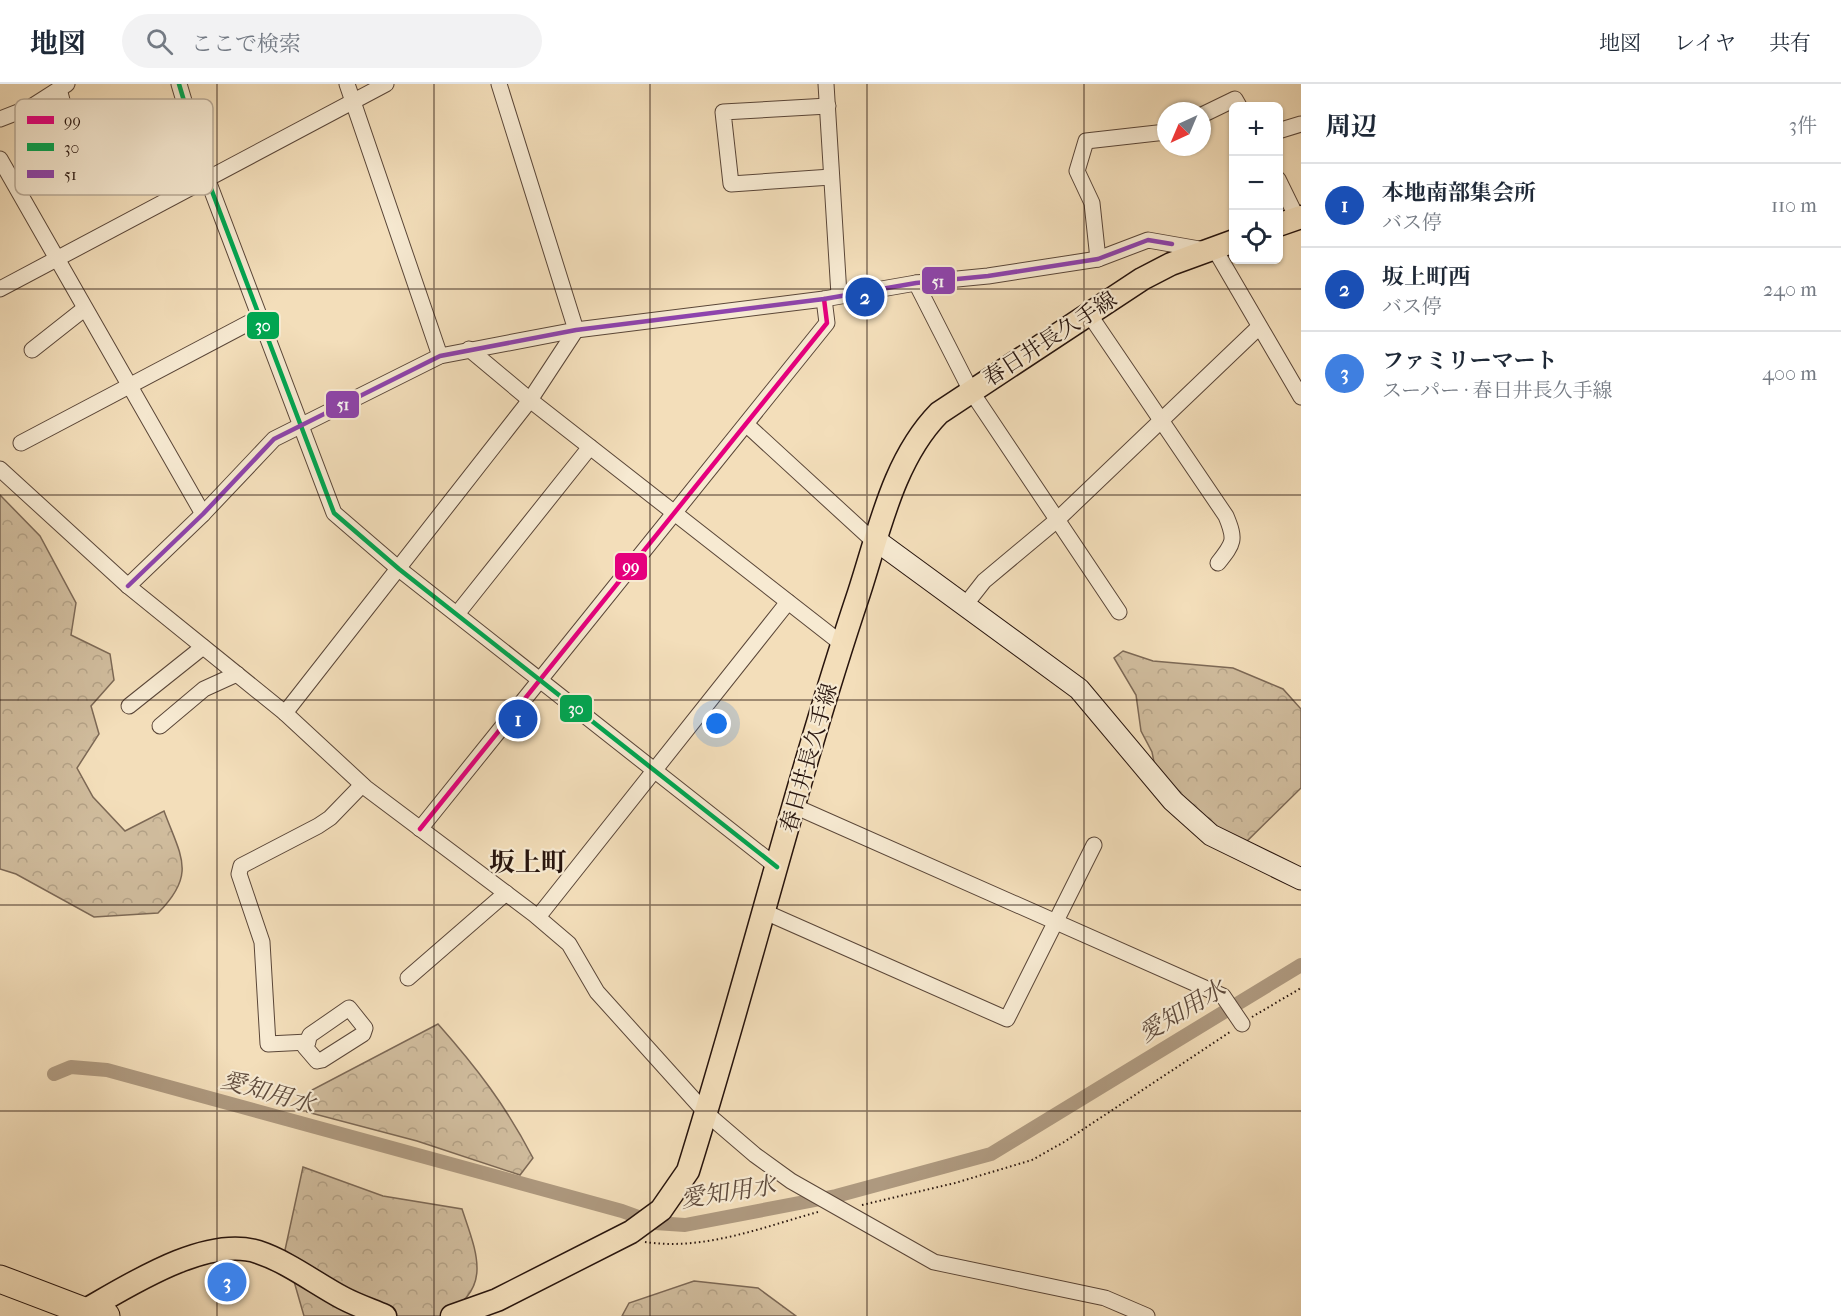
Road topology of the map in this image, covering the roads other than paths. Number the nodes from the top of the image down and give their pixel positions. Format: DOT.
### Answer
graph roads {
  1 [pos="179,84"];
  2 [pos="347,84"];
  3 [pos="386,84"];
  4 [pos="499,84"];
  5 [pos="826,84"];
  6 [pos="63,87"];
  7 [pos="44,99"];
  8 [pos="183,99"];
  9 [pos="352,100"];
  10 [pos="1237,102"];
  11 [pos="828,106"];
  12 [pos="1211,111"];
  13 [pos="15,113"];
  14 [pos="0,119"];
  15 [pos="1301,124"];
  16 [pos="1283,129"];
  17 [pos="1157,133"];
  18 [pos="0,159"];
  19 [pos="213,175"];
  20 [pos="831,177"];
  21 [pos="15,186"];
  22 [pos="213,194"];
  23 [pos="1283,194"];
  24 [pos="20,195"];
  25 [pos="175,195"];
  26 [pos="1292,220"];
  27 [pos="1218,247"];
  28 [pos="55,259"];
  29 [pos="1098,259"];
  30 [pos="916,283"];
  31 [pos="0,289"];
  32 [pos="831,297"];
  33 [pos="84,309"];
  34 [pos="1089,314"];
  35 [pos="258,318"];
  36 [pos="1258,327"];
  37 [pos="576,330"];
  38 [pos="469,349"];
  39 [pos="32,350"];
  40 [pos="440,356"];
  41 [pos="127,385"];
  42 [pos="971,391"];
  43 [pos="1301,397"];
  44 [pos="530,400"];
  45 [pos="1161,420"];
  46 [pos="299,425"];
  47 [pos="747,425"];
  48 [pos="21,442"];
  49 [pos="590,447"];
  50 [pos="0,469"];
  51 [pos="676,513"];
  52 [pos="203,514"];
  53 [pos="1057,520"];
  54 [pos="877,541"];
  55 [pos="1218,563"];
  56 [pos="399,568"];
  57 [pos="128,586"];
  58 [pos="788,602"];
  59 [pos="966,604"];
  60 [pos="1119,612"];
  61 [pos="457,614"];
  62 [pos="842,644"];
  63 [pos="203,647"];
  64 [pos="237,674"];
  65 [pos="542,680"];
  66 [pos="129,706"];
  67 [pos="285,713"];
  68 [pos="160,726"];
  69 [pos="655,771"];
  70 [pos="362,785"];
  71 [pos="795,806"];
  72 [pos="420,829"];
  73 [pos="1094,845"];
  74 [pos="777,867"];
  75 [pos="1301,879"];
  76 [pos="506,892"];
  77 [pos="765,912"];
  78 [pos="538,917"];
  79 [pos="1057,923"];
  80 [pos="408,978"];
  81 [pos="1242,1024"];
  82 [pos="308,1041"];
  83 [pos="706,1113"];
  84 [pos="0,1279"];
  85 [pos="88,1314"];
  86 [pos="385,1316"];
  87 [pos="452,1316"];
  88 [pos="1147,1316"];
  1 -- 8 [label="street"];
  2 -- 9 [label="street"];
  3 -- 9 [label="street"];
  4 -- 37 [label="street"];
  5 -- 11 [label="street"];
  6 -- 7 [label="street"];
  9 -- 19 [label="street"];
  9 -- 40 [label="street"];
  10 -- 12 [label="street"];
  11 -- 20 [label="street"];
  11 -- 20 [label="street"];
  13 -- 14 [label="street"];
  15 -- 16 [label="street"];
  17 -- 29 [label="street"];
  18 -- 21 [label="street"];
  20 -- 32 [label="street"];
  22 -- 35 [label="street"];
  23 -- 26 [label="street"];
  24 -- 28 [label="street"];
  25 -- 28 [label="street"];
  27 -- 29 [label="street"];
  27 -- 34 [label="main road, 春日井長久手線"];
  27 -- 36 [label="street"];
  28 -- 31 [label="street"];
  28 -- 33 [label="street"];
  29 -- 30 [label="street"];
  30 -- 32 [label="street"];
  30 -- 42 [label="street"];
  32 -- 37 [label="street"];
  32 -- 47 [label="street"];
  33 -- 39 [label="street"];
  33 -- 41 [label="street"];
  34 -- 42 [label="main road, 春日井長久手線"];
  34 -- 45 [label="street"];
  35 -- 41 [label="street"];
  35 -- 46 [label="street"];
  36 -- 43 [label="street"];
  36 -- 45 [label="street"];
  37 -- 38 [label="street"];
  37 -- 44 [label="street"];
  38 -- 40 [label="street"];
  38 -- 44 [label="street"];
  40 -- 46 [label="street"];
  41 -- 48 [label="street"];
  41 -- 52 [label="street"];
  42 -- 53 [label="street"];
  42 -- 54 [label="main road, 春日井長久手線"];
  44 -- 49 [label="street"];
  44 -- 56 [label="street"];
  45 -- 53 [label="street"];
  45 -- 55 [label="street"];
  46 -- 52 [label="street"];
  46 -- 56 [label="street"];
  47 -- 51 [label="street"];
  47 -- 54 [label="street"];
  49 -- 51 [label="street"];
  49 -- 61 [label="street"];
  50 -- 57 [label="street"];
  51 -- 58 [label="street"];
  51 -- 65 [label="street"];
  52 -- 57 [label="street"];
  53 -- 59 [label="street"];
  53 -- 60 [label="street"];
  54 -- 59 [label="street"];
  54 -- 62 [label="main road, 春日井長久手線"];
  56 -- 61 [label="street"];
  56 -- 67 [label="street"];
  57 -- 63 [label="street"];
  58 -- 62 [label="street"];
  58 -- 69 [label="street"];
  59 -- 75 [label="street"];
  61 -- 65 [label="street"];
  62 -- 71 [label="main road, 春日井長久手線"];
  63 -- 64 [label="street"];
  63 -- 66 [label="street"];
  64 -- 67 [label="street"];
  64 -- 68 [label="street"];
  65 -- 69 [label="street"];
  65 -- 72 [label="street"];
  67 -- 70 [label="street"];
  69 -- 74 [label="street"];
  69 -- 78 [label="street"];
  70 -- 72 [label="street"];
  70 -- 82 [label="street"];
  71 -- 74 [label="main road, 春日井長久手線"];
  71 -- 79 [label="street"];
  72 -- 76 [label="street"];
  73 -- 79 [label="street"];
  74 -- 77 [label="main road, 春日井長久手線"];
  76 -- 78 [label="street"];
  76 -- 80 [label="street"];
  77 -- 79 [label="street"];
  77 -- 83 [label="main road, 春日井長久手線"];
  78 -- 83 [label="street"];
  79 -- 81 [label="street"];
  83 -- 87 [label="main road, 春日井長久手線"];
  83 -- 88 [label="street"];
  84 -- 85 [label="highway"];
  85 -- 86 [label="main road"];
}
